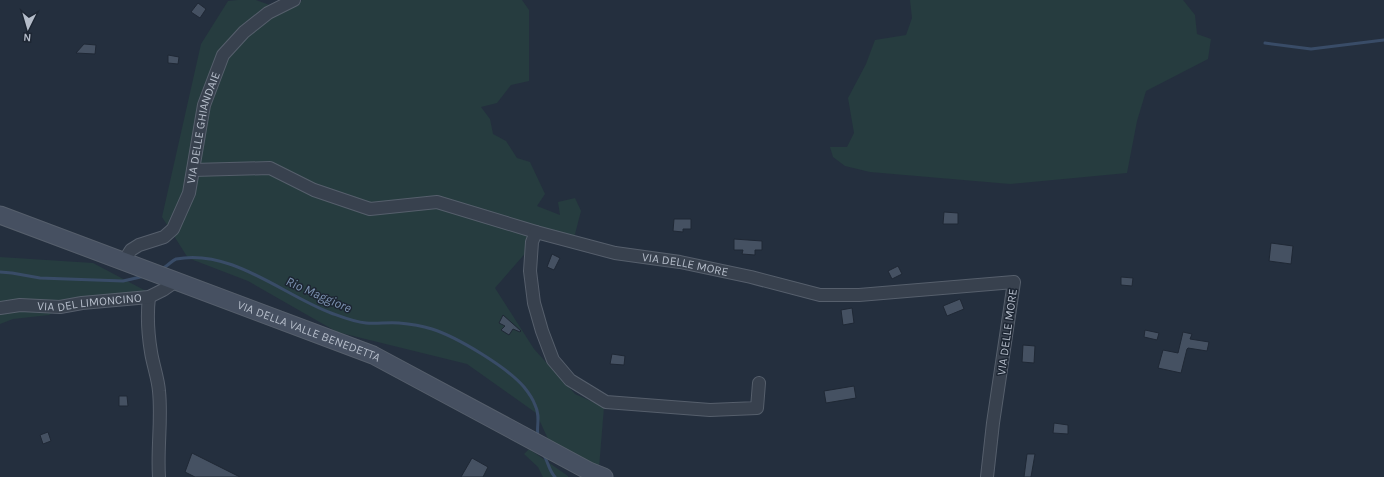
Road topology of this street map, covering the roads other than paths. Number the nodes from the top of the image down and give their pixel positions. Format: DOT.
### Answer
graph roads {
  1 [pos="294,0"];
  2 [pos="193,170"];
  3 [pos="0,215"];
  4 [pos="536,232"];
  5 [pos="124,261"];
  6 [pos="171,279"];
  7 [pos="149,297"];
  8 [pos="0,308"];
  9 [pos="759,383"];
  10 [pos="159,477"];
  11 [pos="604,477"];
  12 [pos="987,477"];
  1 -- 2 [label="street, VIA DELLE GHIANDAIE"];
  2 -- 4 [label="street"];
  2 -- 5 [label="street, VIA DELLE GHIANDAIE"];
  3 -- 5 [label="main road, VIA DELLA VALLE BENEDETTA"];
  4 -- 9 [label="street"];
  4 -- 12 [label="street, VIA DELLE MORE"];
  5 -- 6 [label="main road, VIA DELLA VALLE BENEDETTA"];
  6 -- 7 [label="street, VIA DEL LIMONCINO"];
  6 -- 11 [label="main road, VIA DELLA VALLE BENEDETTA"];
  7 -- 8 [label="street, VIA DEL LIMONCINO"];
  7 -- 10 [label="street"];
}
